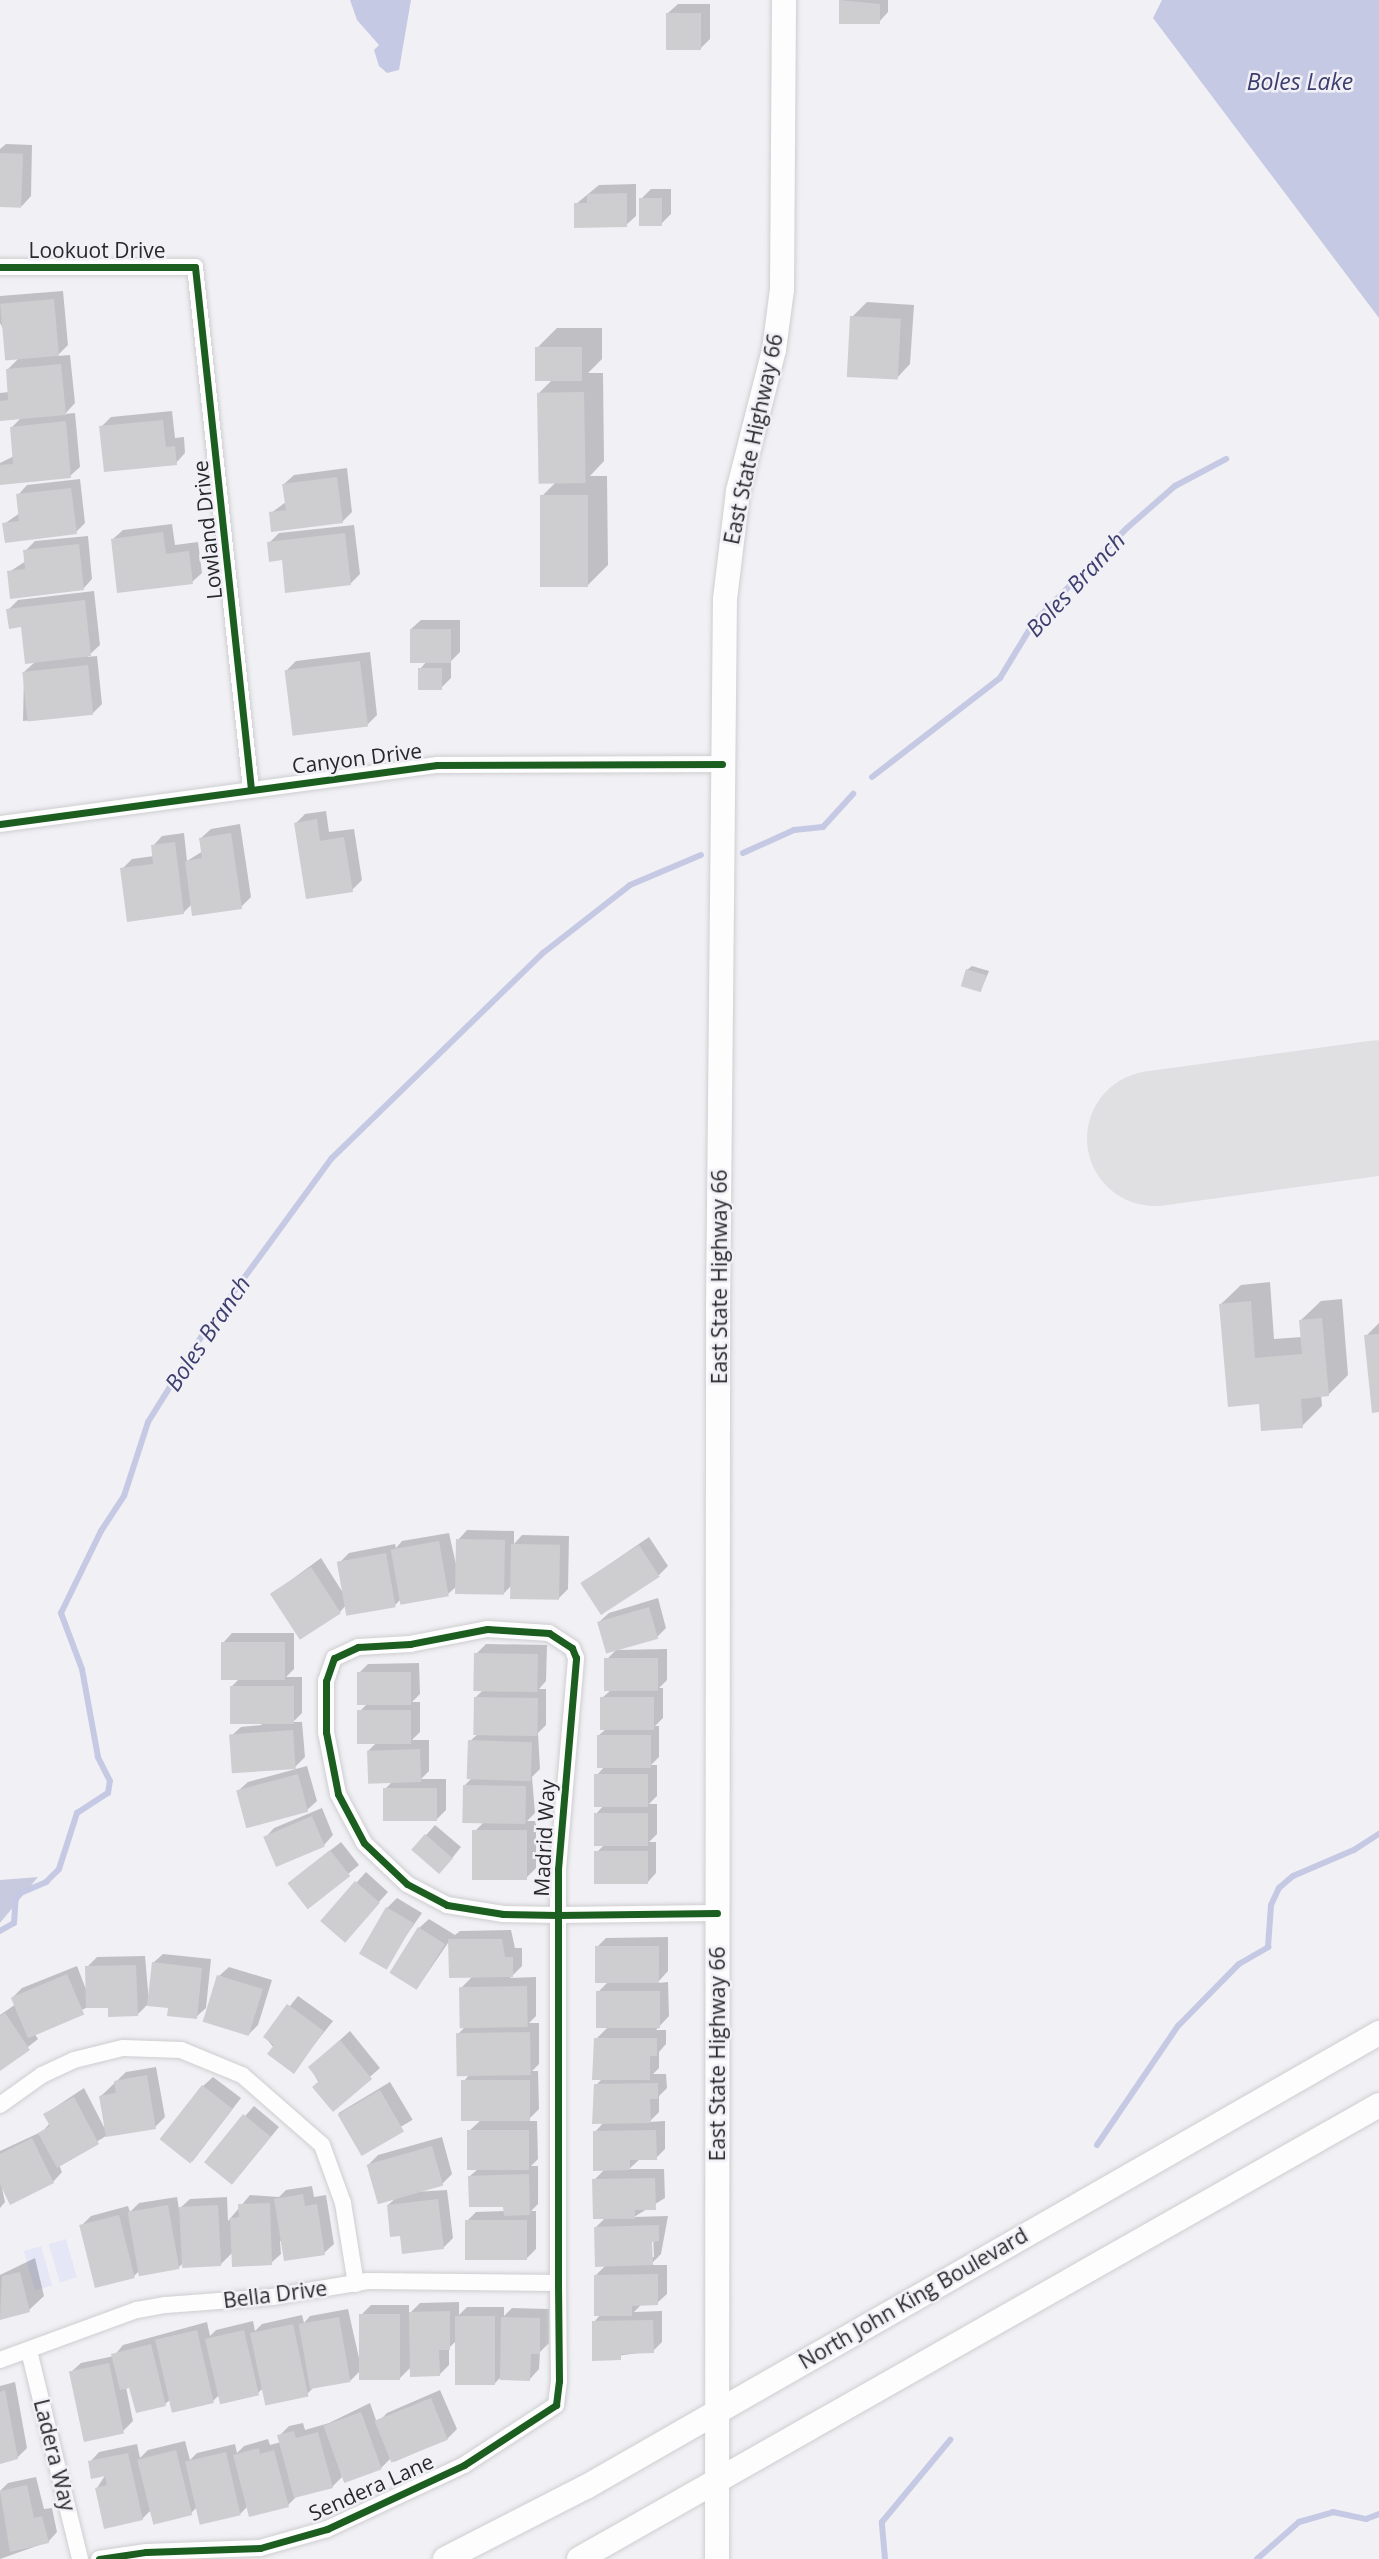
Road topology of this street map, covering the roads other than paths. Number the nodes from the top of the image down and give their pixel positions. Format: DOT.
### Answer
graph roads {
  1 [pos="784,0"];
  2 [pos="0,267"];
  3 [pos="195,267"];
  4 [pos="722,764"];
  5 [pos="251,789"];
  6 [pos="0,824"];
  7 [pos="717,1913"];
  8 [pos="558,1915"];
  9 [pos="1379,2033"];
  10 [pos="0,2105"];
  11 [pos="1379,2105"];
  12 [pos="558,2283"];
  13 [pos="356,2284"];
  14 [pos="29,2351"];
  15 [pos="0,2360"];
  16 [pos="556,2405"];
  17 [pos="717,2409"];
  18 [pos="717,2481"];
  19 [pos="80,2559"];
  20 [pos="99,2559"];
  21 [pos="445,2559"];
  22 [pos="579,2559"];
  23 [pos="717,2559"];
  1 -- 4 [label="main road, East State Highway 66"];
  2 -- 3 [label="street, Lookuot Drive"];
  3 -- 5 [label="street, Lowland Drive"];
  4 -- 5 [label="street, Canyon Drive"];
  4 -- 7 [label="main road, East State Highway 66"];
  5 -- 6 [label="street, Canyon Drive"];
  7 -- 8 [label="street"];
  7 -- 17 [label="main road, East State Highway 66"];
  8 -- 8 [label="street, Madrid Way"];
  8 -- 12 [label="street, Madrid Way"];
  9 -- 17 [label="main road, North John King Boulevard"];
  10 -- 13 [label="street"];
  11 -- 18 [label="main road"];
  12 -- 13 [label="street, Bella Drive"];
  12 -- 16 [label="street, Madrid Way"];
  13 -- 14 [label="street, Bella Drive"];
  14 -- 15 [label="street, Bella Drive"];
  14 -- 19 [label="street, Ladera Way"];
  16 -- 20 [label="street, Sendera Lane"];
  17 -- 18 [label="main road, East State Highway 66"];
  17 -- 21 [label="main road, North John King Boulevard"];
  18 -- 22 [label="main road"];
  18 -- 23 [label="main road, East State Highway 66"];
}
